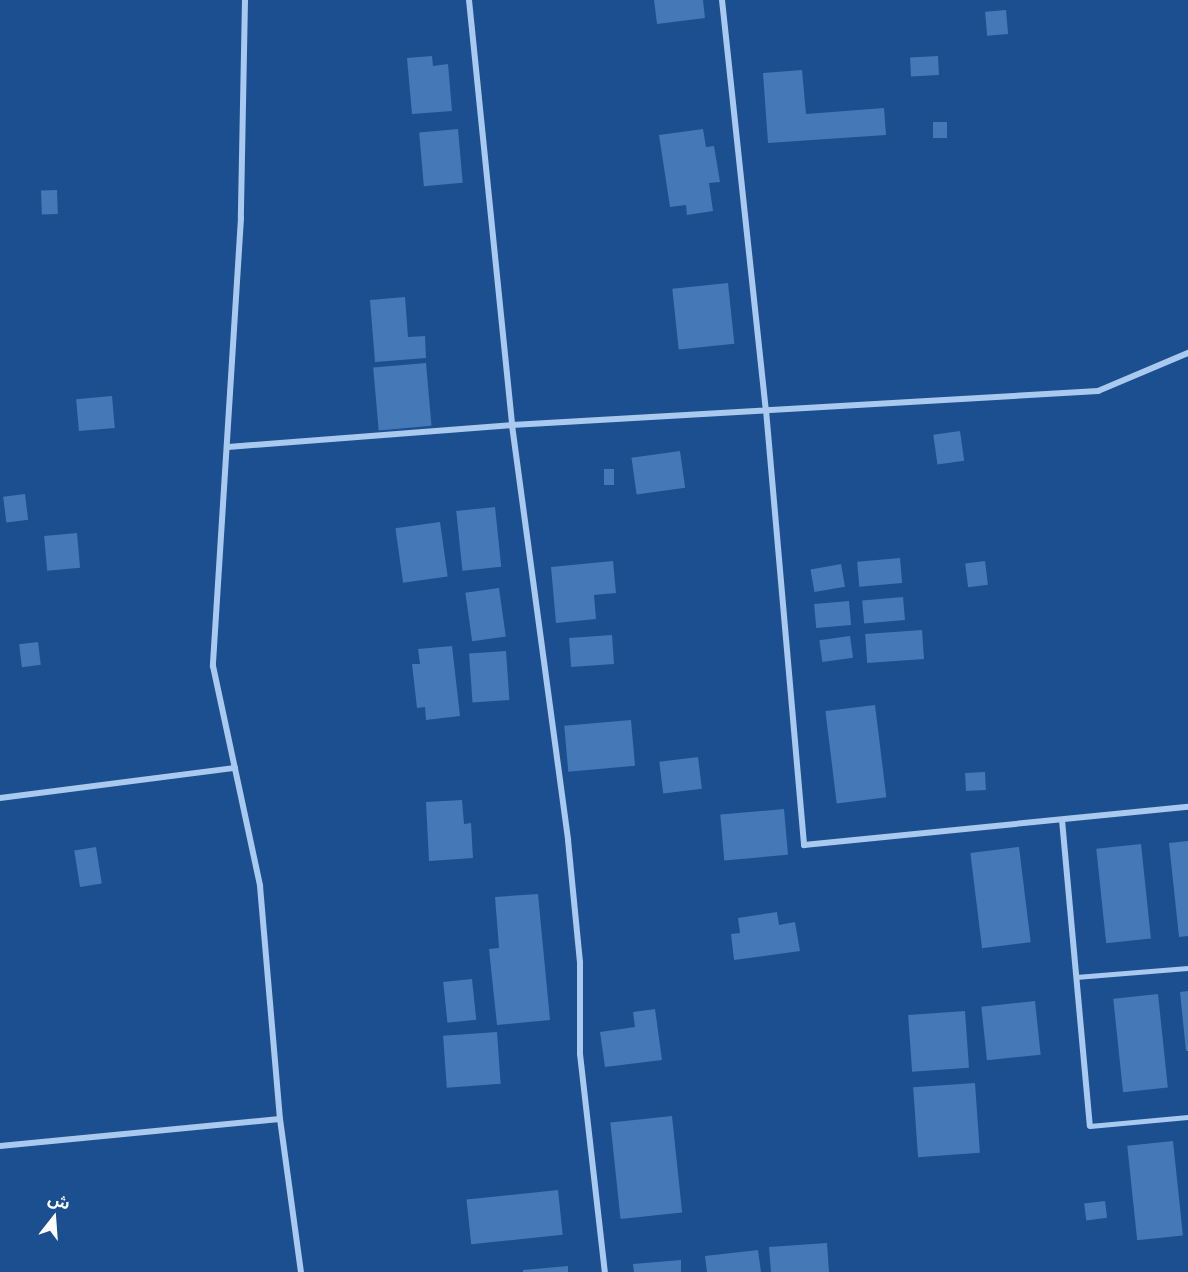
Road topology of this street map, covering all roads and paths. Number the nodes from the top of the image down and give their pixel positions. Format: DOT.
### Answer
graph roads {
  1 [pos="245,0"];
  2 [pos="469,0"];
  3 [pos="722,0"];
  4 [pos="1188,353"];
  5 [pos="766,410"];
  6 [pos="512,425"];
  7 [pos="228,447"];
  8 [pos="235,768"];
  9 [pos="0,798"];
  10 [pos="1188,807"];
  11 [pos="1062,820"];
  12 [pos="1188,968"];
  13 [pos="1076,977"];
  14 [pos="1188,1117"];
  15 [pos="280,1119"];
  16 [pos="1090,1126"];
  17 [pos="0,1146"];
  18 [pos="301,1272"];
  19 [pos="605,1272"];
  1 -- 7 [label="street"];
  2 -- 6 [label="street"];
  3 -- 5 [label="street"];
  4 -- 5 [label="street"];
  5 -- 6 [label="street"];
  5 -- 11 [label="street"];
  6 -- 7 [label="street"];
  6 -- 19 [label="street"];
  7 -- 8 [label="street"];
  8 -- 9 [label="street"];
  8 -- 15 [label="street"];
  10 -- 11 [label="street"];
  11 -- 13 [label="street"];
  12 -- 13 [label="lane"];
  13 -- 16 [label="street"];
  14 -- 16 [label="lane"];
  15 -- 17 [label="street"];
  15 -- 18 [label="street"];
}
